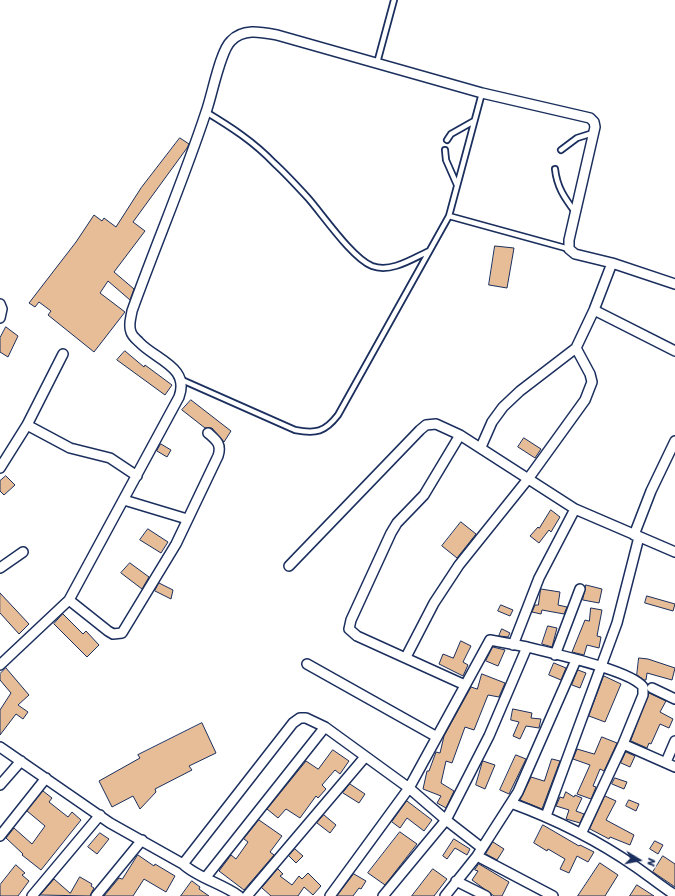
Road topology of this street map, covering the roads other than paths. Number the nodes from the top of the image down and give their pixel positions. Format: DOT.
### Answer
graph roads {
  1 [pos="394,0"];
  2 [pos="377,63"];
  3 [pos="482,93"];
  4 [pos="206,112"];
  5 [pos="474,121"];
  6 [pos="593,133"];
  7 [pos="447,140"];
  8 [pos="445,150"];
  9 [pos="561,150"];
  10 [pos="555,169"];
  11 [pos="457,185"];
  12 [pos="575,212"];
  13 [pos="449,216"];
  14 [pos="569,249"];
  15 [pos="430,250"];
  16 [pos="612,263"];
  17 [pos="675,284"];
  18 [pos="0,304"];
  19 [pos="594,310"];
  20 [pos="0,318"];
  21 [pos="576,348"];
  22 [pos="675,351"];
  23 [pos="63,354"];
  24 [pos="182,380"];
  25 [pos="27,425"];
  26 [pos="208,433"];
  27 [pos="460,435"];
  28 [pos="675,441"];
  29 [pos="481,448"];
  30 [pos="0,468"];
  31 [pos="137,476"];
  32 [pos="528,479"];
  33 [pos="124,500"];
  34 [pos="575,510"];
  35 [pos="187,519"];
  36 [pos="636,536"];
  37 [pos="23,552"];
  38 [pos="675,552"];
  39 [pos="289,566"];
  40 [pos="0,568"];
  41 [pos="580,589"];
  42 [pos="69,600"];
  43 [pos="513,645"];
  44 [pos="527,647"];
  45 [pos="556,655"];
  46 [pos="406,657"];
  47 [pos="576,660"];
  48 [pos="307,664"];
  49 [pos="0,665"];
  50 [pos="601,666"];
  51 [pos="465,685"];
  52 [pos="652,688"];
  53 [pos="675,699"];
  54 [pos="325,727"];
  55 [pos="437,737"];
  56 [pos="675,741"];
  57 [pos="623,744"];
  58 [pos="0,746"];
  59 [pos="365,757"];
  60 [pos="20,761"];
  61 [pos="666,762"];
  62 [pos="675,767"];
  63 [pos="46,778"];
  64 [pos="0,785"];
  65 [pos="409,788"];
  66 [pos="511,803"];
  67 [pos="100,815"];
  68 [pos="546,816"];
  69 [pos="446,820"];
  70 [pos="581,834"];
  71 [pos="0,836"];
  72 [pos="142,840"];
  73 [pos="479,852"];
  74 [pos="183,864"];
  75 [pos="206,877"];
  76 [pos="456,881"];
  77 [pos="228,893"];
  78 [pos="675,895"];
  79 [pos="32,896"];
  80 [pos="96,896"];
  81 [pos="239,896"];
  82 [pos="247,896"];
  83 [pos="330,896"];
  84 [pos="383,896"];
  85 [pos="445,896"];
  86 [pos="486,896"];
  87 [pos="553,896"];
  1 -- 2 [label="lane"];
  2 -- 3 [label="street"];
  2 -- 4 [label="street"];
  3 -- 5 [label="lane"];
  3 -- 6 [label="street"];
  4 -- 15 [label="lane"];
  4 -- 24 [label="street"];
  5 -- 7 [label="lane"];
  5 -- 11 [label="lane"];
  6 -- 9 [label="lane"];
  6 -- 12 [label="street"];
  8 -- 11 [label="lane"];
  10 -- 12 [label="lane"];
  11 -- 13 [label="lane"];
  12 -- 14 [label="street"];
  13 -- 14 [label="lane"];
  13 -- 15 [label="lane"];
  14 -- 16 [label="street"];
  15 -- 24 [label="lane"];
  16 -- 17 [label="street"];
  16 -- 19 [label="street"];
  18 -- 20 [label="street"];
  19 -- 21 [label="street"];
  19 -- 22 [label="street"];
  21 -- 29 [label="street"];
  21 -- 32 [label="street"];
  23 -- 25 [label="street"];
  24 -- 31 [label="street"];
  25 -- 30 [label="street"];
  25 -- 31 [label="street"];
  26 -- 35 [label="street"];
  27 -- 29 [label="street"];
  27 -- 39 [label="street"];
  27 -- 46 [label="street"];
  28 -- 36 [label="street"];
  29 -- 32 [label="street"];
  31 -- 33 [label="street"];
  32 -- 34 [label="street"];
  32 -- 46 [label="street"];
  33 -- 35 [label="street"];
  33 -- 42 [label="street"];
  34 -- 36 [label="street"];
  34 -- 43 [label="street"];
  35 -- 42 [label="street"];
  36 -- 38 [label="street"];
  36 -- 50 [label="street"];
  37 -- 40 [label="street"];
  41 -- 45 [label="street"];
  42 -- 49 [label="street"];
  43 -- 44 [label="street"];
  43 -- 51 [label="street"];
  44 -- 45 [label="street"];
  44 -- 69 [label="street"];
  45 -- 47 [label="street"];
  46 -- 51 [label="street"];
  47 -- 50 [label="street"];
  47 -- 66 [label="street"];
  48 -- 55 [label="street"];
  50 -- 57 [label="street"];
  50 -- 68 [label="street"];
  51 -- 55 [label="street"];
  52 -- 53 [label="street"];
  54 -- 59 [label="street"];
  54 -- 74 [label="street"];
  54 -- 75 [label="street"];
  55 -- 65 [label="street"];
  56 -- 61 [label="street"];
  57 -- 61 [label="street"];
  57 -- 70 [label="street"];
  58 -- 60 [label="street"];
  59 -- 65 [label="street"];
  59 -- 82 [label="street"];
  60 -- 63 [label="street"];
  60 -- 64 [label="street"];
  61 -- 62 [label="street"];
  63 -- 67 [label="street"];
  63 -- 71 [label="street"];
  65 -- 69 [label="street"];
  65 -- 83 [label="street"];
  66 -- 68 [label="street"];
  66 -- 73 [label="street"];
  67 -- 72 [label="street"];
  67 -- 79 [label="street"];
  68 -- 70 [label="street"];
  69 -- 73 [label="street"];
  69 -- 84 [label="street"];
  70 -- 78 [label="street"];
  72 -- 74 [label="street"];
  72 -- 80 [label="street"];
  73 -- 76 [label="street"];
  73 -- 87 [label="street"];
  74 -- 75 [label="street"];
  75 -- 77 [label="street"];
  76 -- 85 [label="street"];
  76 -- 86 [label="street"];
  77 -- 81 [label="street"];
}
